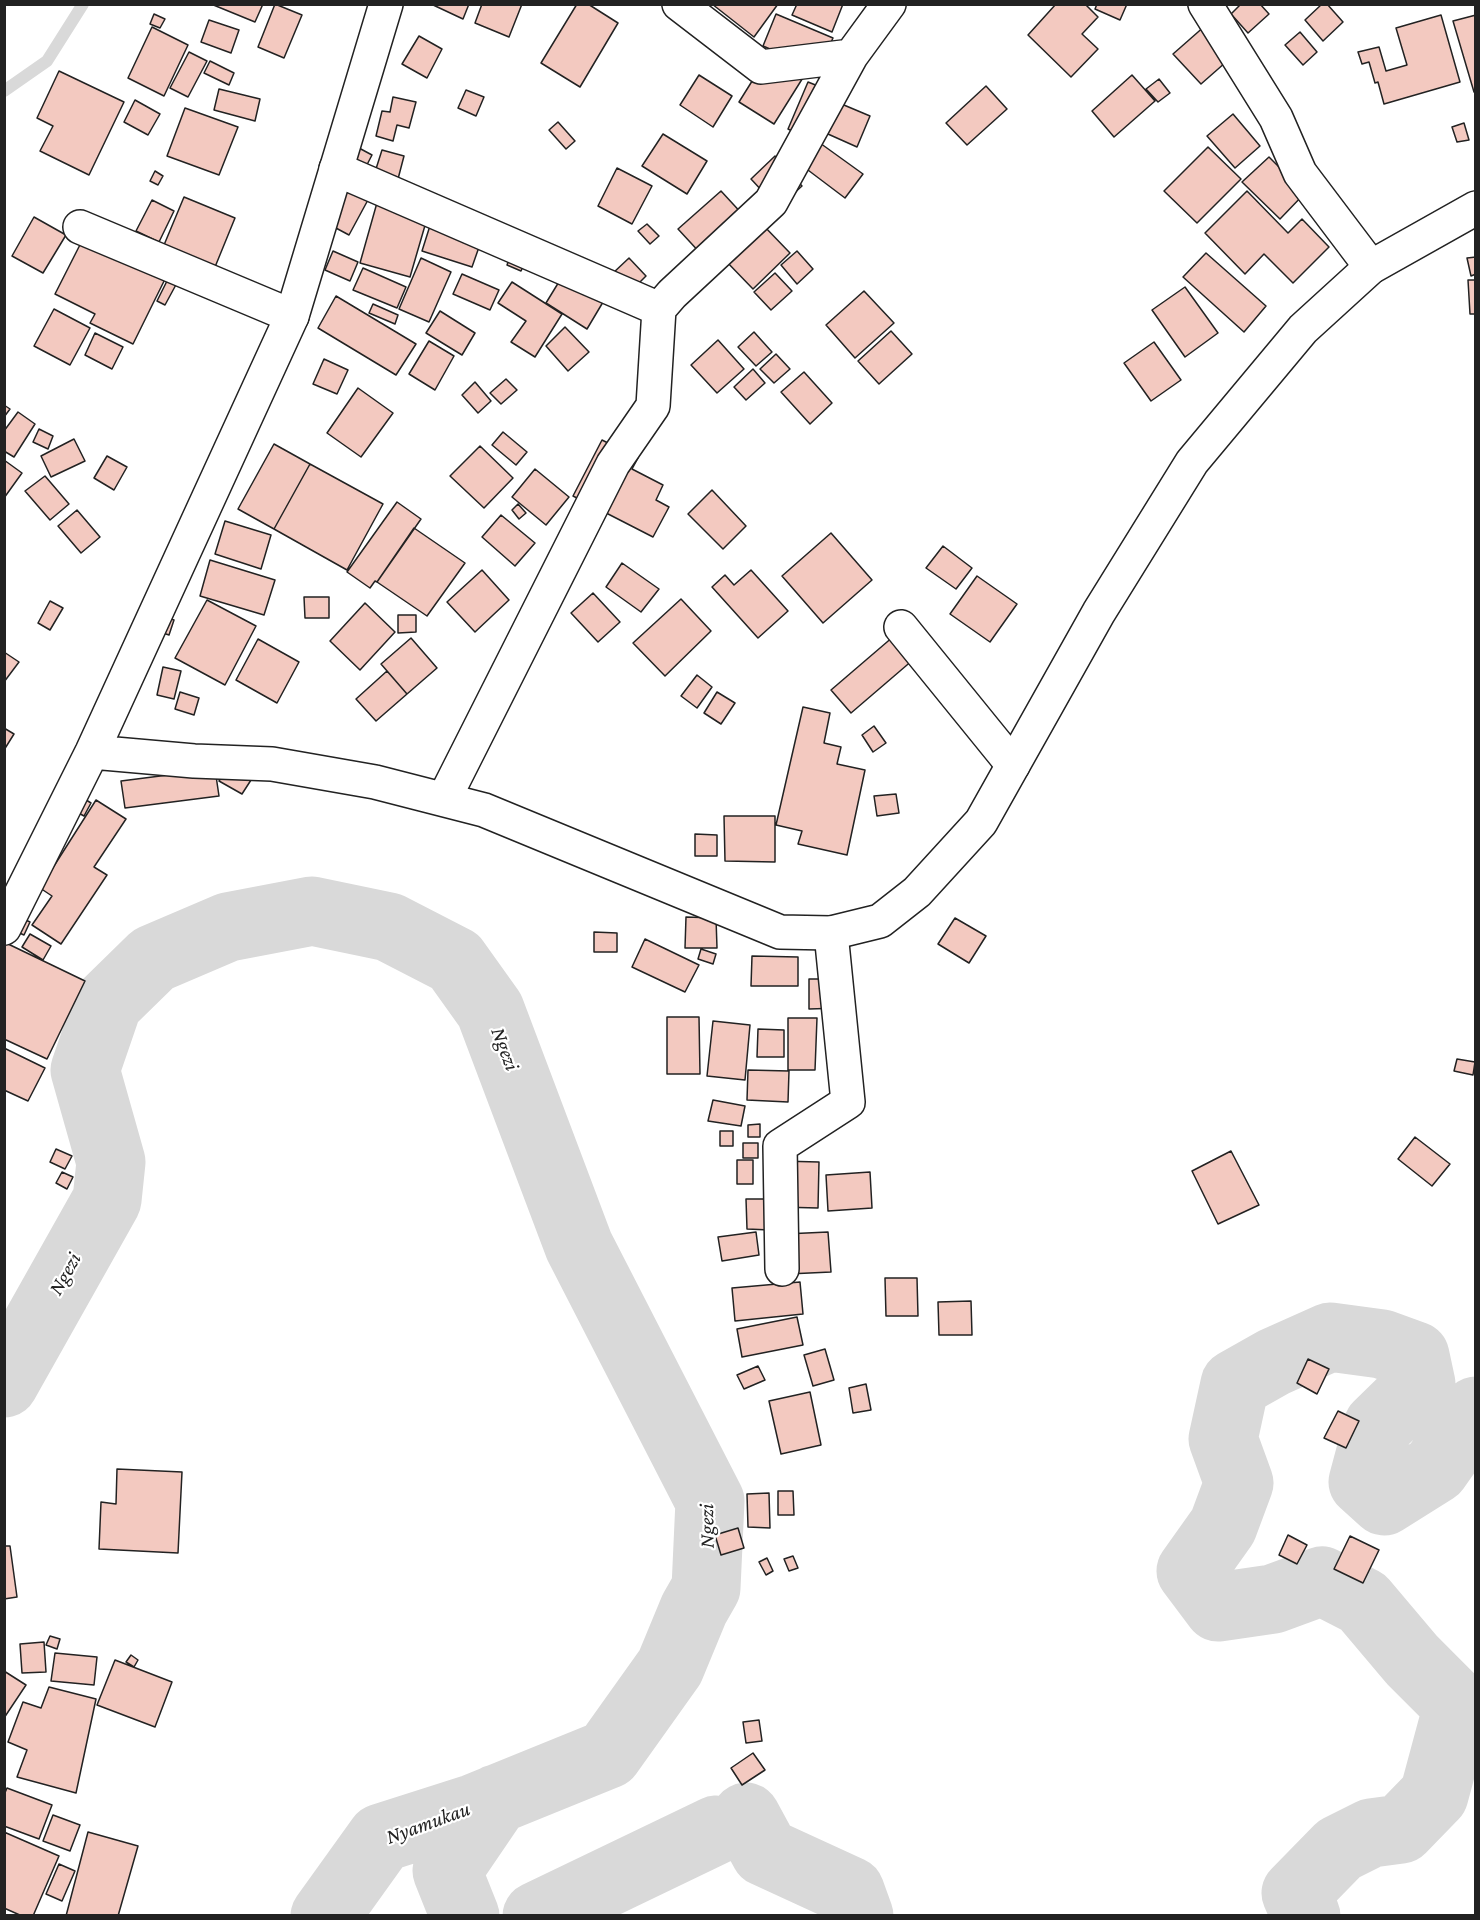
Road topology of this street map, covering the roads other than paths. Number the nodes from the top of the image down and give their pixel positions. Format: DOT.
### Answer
graph roads {
  1 [pos="386,4"];
  2 [pos="679,4"];
  3 [pos="889,4"];
  4 [pos="1205,4"];
  5 [pos="851,56"];
  6 [pos="336,169"];
  7 [pos="1476,208"];
  8 [pos="80,227"];
  9 [pos="1371,267"];
  10 [pos="659,309"];
  11 [pos="292,316"];
  12 [pos="900,627"];
  13 [pos="92,752"];
  14 [pos="1013,765"];
  15 [pos="444,799"];
  16 [pos="4,928"];
  17 [pos="831,933"];
  18 [pos="782,1269"];
  1 -- 6 [label="main road"];
  2 -- 5 [label="main road"];
  3 -- 5 [label="main road"];
  4 -- 9 [label="main road"];
  5 -- 10 [label="main road"];
  6 -- 10 [label="main road"];
  6 -- 11 [label="main road"];
  7 -- 9 [label="main road"];
  8 -- 11 [label="main road"];
  9 -- 14 [label="main road"];
  10 -- 15 [label="main road"];
  11 -- 13 [label="main road"];
  12 -- 14 [label="main road"];
  13 -- 15 [label="main road"];
  13 -- 16 [label="main road"];
  14 -- 17 [label="main road"];
  15 -- 17 [label="main road"];
  17 -- 18 [label="main road"];
}
